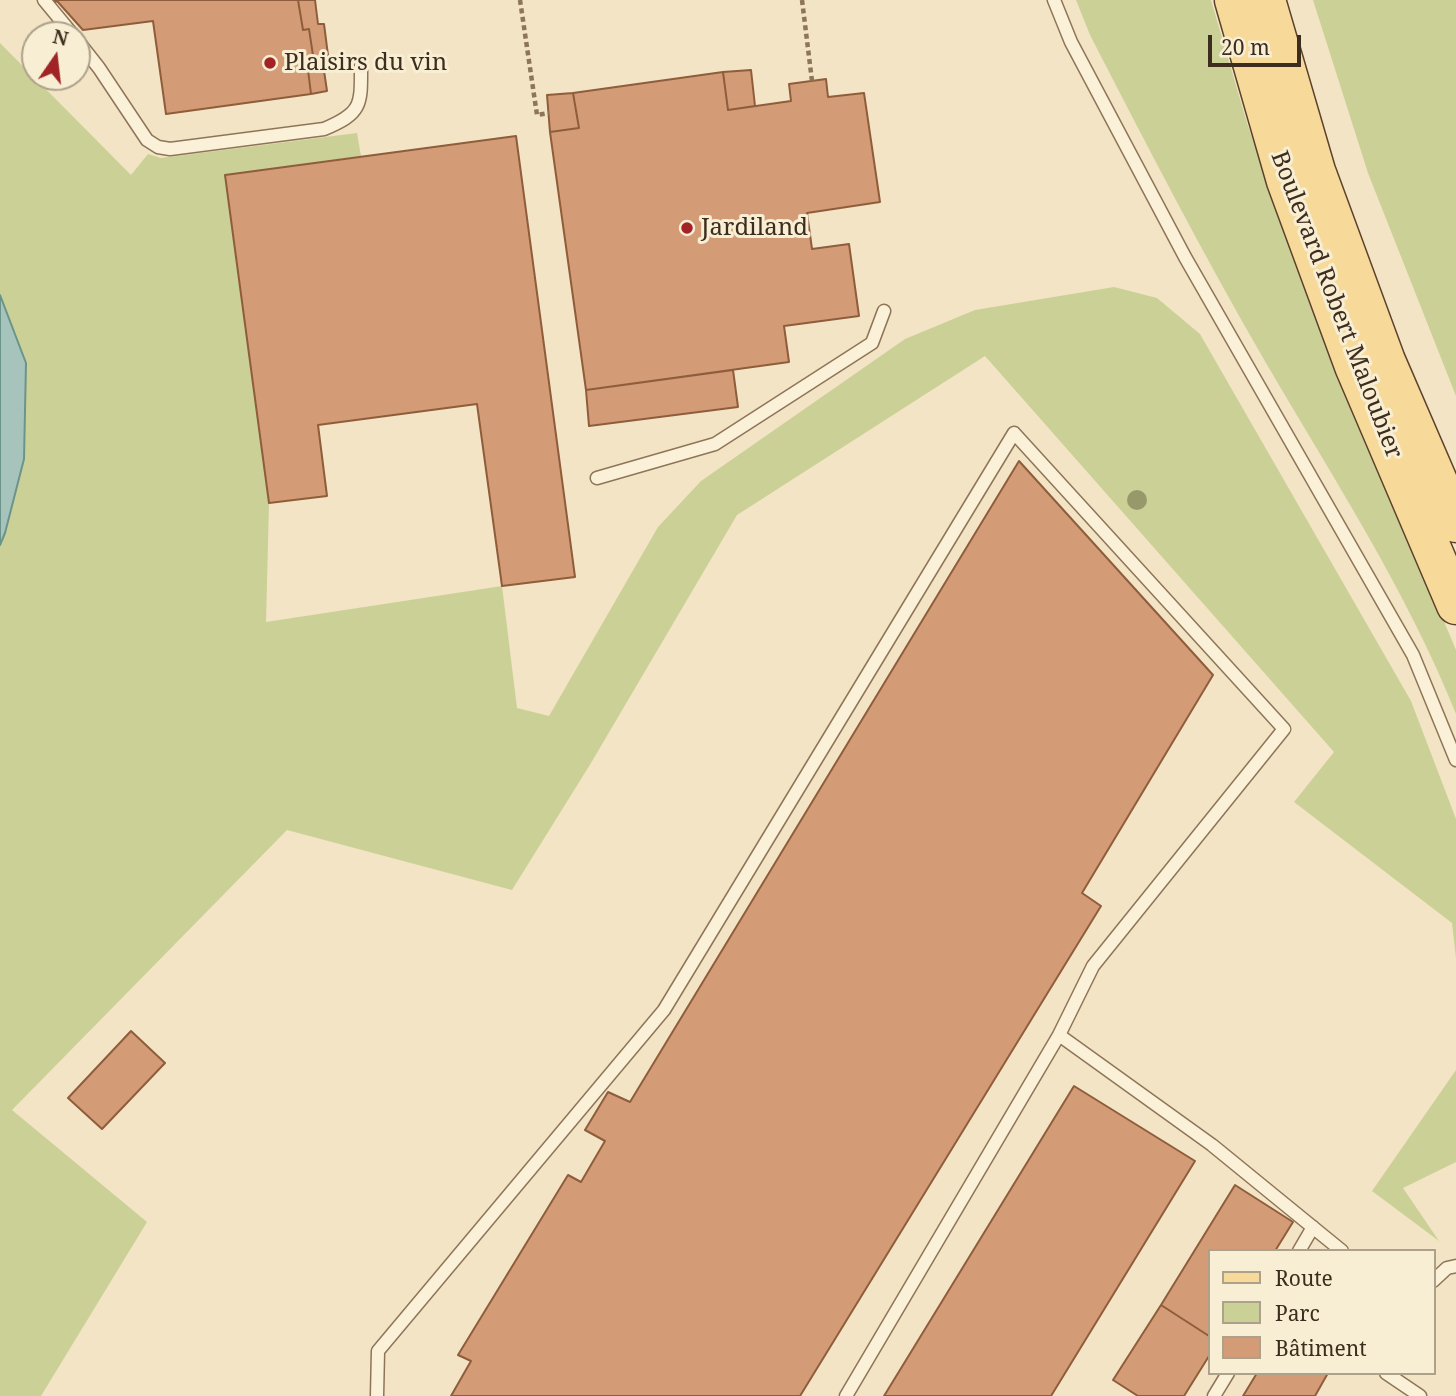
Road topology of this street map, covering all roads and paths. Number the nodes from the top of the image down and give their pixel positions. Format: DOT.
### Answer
graph roads {
  1 [pos="44,0"];
  2 [pos="520,0"];
  3 [pos="803,0"];
  4 [pos="1054,0"];
  5 [pos="1234,0"];
  6 [pos="1266,0"];
  7 [pos="61,21"];
  8 [pos="91,58"];
  9 [pos="361,65"];
  10 [pos="812,81"];
  11 [pos="548,113"];
  12 [pos="884,311"];
  13 [pos="597,478"];
  14 [pos="1456,523"];
  15 [pos="1456,605"];
  16 [pos="1456,760"];
  17 [pos="1059,1035"];
  18 [pos="1313,1227"];
  19 [pos="1300,1249"];
  20 [pos="1340,1249"];
  21 [pos="1456,1266"];
  22 [pos="1435,1279"];
  23 [pos="1227,1375"];
  24 [pos="1389,1375"];
  25 [pos="377,1396"];
  26 [pos="846,1396"];
  27 [pos="1214,1396"];
  28 [pos="1420,1396"];
  1 -- 7 [label="lane"];
  2 -- 11 [label="path"];
  3 -- 10 [label="path"];
  4 -- 16 [label="lane"];
  5 -- 15 [label="main road, Boulevard Robert Maloubier"];
  6 -- 14 [label="main road, Boulevard Robert Maloubier"];
  8 -- 9 [label="lane"];
  12 -- 13 [label="lane"];
  17 -- 18 [label="lane"];
  17 -- 25 [label="lane"];
  17 -- 26 [label="lane"];
  18 -- 19 [label="lane"];
  18 -- 20 [label="lane"];
  21 -- 22 [label="lane"];
  23 -- 27 [label="lane"];
  24 -- 28 [label="lane"];
}
